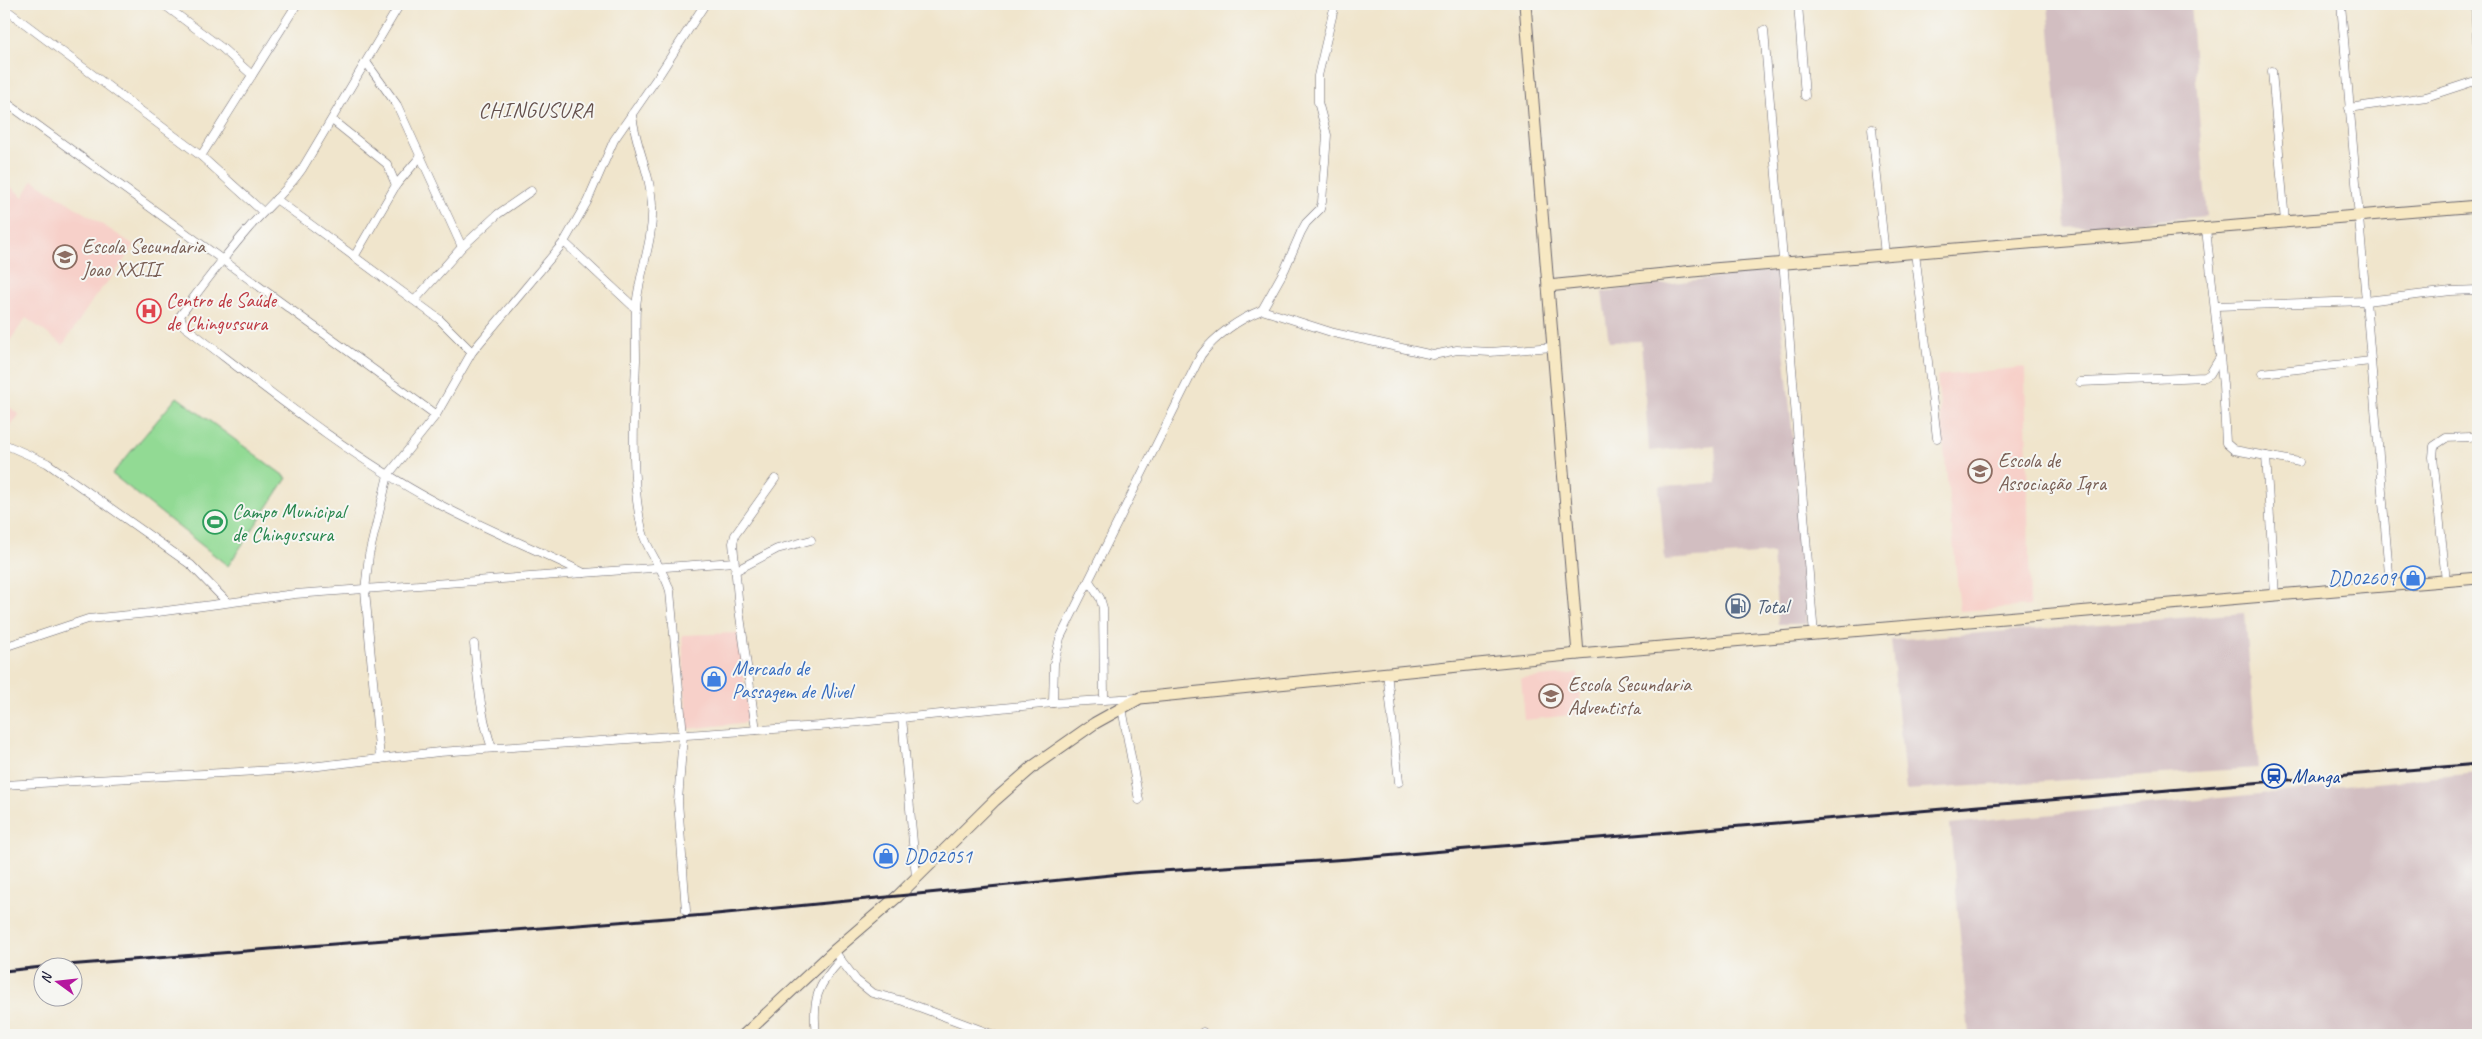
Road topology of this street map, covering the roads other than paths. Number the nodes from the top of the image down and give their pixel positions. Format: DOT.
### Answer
graph roads {
  1 [pos="163,4"];
  2 [pos="400,4"];
  3 [pos="705,4"];
  4 [pos="1335,4"];
  5 [pos="1525,4"];
  6 [pos="1798,4"];
  7 [pos="2341,4"];
  8 [pos="2475,4"];
  9 [pos="294,5"];
  10 [pos="4,8"];
  11 [pos="1764,30"];
  12 [pos="2478,53"];
  13 [pos="366,62"];
  14 [pos="2272,71"];
  15 [pos="252,76"];
  16 [pos="2478,80"];
  17 [pos="1805,96"];
  18 [pos="4,101"];
  19 [pos="2350,108"];
  20 [pos="632,114"];
  21 [pos="332,120"];
  22 [pos="1872,129"];
  23 [pos="201,156"];
  24 [pos="420,157"];
  25 [pos="396,186"];
  26 [pos="531,191"];
  27 [pos="276,199"];
  28 [pos="2478,206"];
  29 [pos="263,212"];
  30 [pos="2359,216"];
  31 [pos="2285,222"];
  32 [pos="2206,229"];
  33 [pos="564,242"];
  34 [pos="462,247"];
  35 [pos="1916,252"];
  36 [pos="1885,255"];
  37 [pos="354,257"];
  38 [pos="222,259"];
  39 [pos="1782,264"];
  40 [pos="1548,286"];
  41 [pos="2478,290"];
  42 [pos="414,300"];
  43 [pos="2366,301"];
  44 [pos="2216,306"];
  45 [pos="636,309"];
  46 [pos="1262,310"];
  47 [pos="1553,347"];
  48 [pos="472,352"];
  49 [pos="2219,359"];
  50 [pos="2371,360"];
  51 [pos="2262,373"];
  52 [pos="2080,382"];
  53 [pos="436,415"];
  54 [pos="2470,437"];
  55 [pos="1937,438"];
  56 [pos="4,444"];
  57 [pos="2266,456"];
  58 [pos="2299,462"];
  59 [pos="388,475"];
  60 [pos="775,479"];
  61 [pos="811,540"];
  62 [pos="734,562"];
  63 [pos="661,567"];
  64 [pos="735,571"];
  65 [pos="584,573"];
  66 [pos="2478,578"];
  67 [pos="1090,580"];
  68 [pos="2446,581"];
  69 [pos="2390,586"];
  70 [pos="365,590"];
  71 [pos="2275,596"];
  72 [pos="227,602"];
  73 [pos="1814,635"];
  74 [pos="474,644"];
  75 [pos="4,647"];
  76 [pos="1578,654"];
  77 [pos="1387,672"];
  78 [pos="1104,698"];
  79 [pos="1140,698"];
  80 [pos="1053,703"];
  81 [pos="1122,708"];
  82 [pos="902,717"];
  83 [pos="756,730"];
  84 [pos="683,735"];
  85 [pos="492,748"];
  86 [pos="380,759"];
  87 [pos="1399,782"];
  88 [pos="4,785"];
  89 [pos="1139,800"];
  90 [pos="916,876"];
  91 [pos="686,910"];
  92 [pos="838,956"];
  93 [pos="744,1035"];
  94 [pos="816,1035"];
  95 [pos="994,1035"];
  1 -- 15 [label="street"];
  2 -- 13 [label="street"];
  3 -- 20 [label="street"];
  4 -- 46 [label="street"];
  5 -- 40 [label="main road"];
  6 -- 17 [label="street"];
  7 -- 19 [label="street"];
  8 -- 12 [label="street"];
  9 -- 15 [label="street"];
  10 -- 23 [label="street"];
  11 -- 39 [label="street"];
  13 -- 21 [label="street"];
  13 -- 24 [label="street"];
  14 -- 31 [label="street"];
  15 -- 23 [label="street"];
  16 -- 19 [label="street"];
  18 -- 38 [label="street"];
  19 -- 30 [label="street"];
  20 -- 33 [label="street"];
  20 -- 45 [label="street"];
  21 -- 25 [label="street"];
  21 -- 27 [label="street"];
  22 -- 36 [label="street"];
  23 -- 29 [label="street"];
  24 -- 25 [label="street"];
  24 -- 34 [label="street"];
  25 -- 37 [label="street"];
  26 -- 34 [label="street"];
  27 -- 29 [label="street"];
  27 -- 37 [label="street"];
  28 -- 30 [label="main road"];
  29 -- 38 [label="street"];
  30 -- 31 [label="main road"];
  30 -- 43 [label="street"];
  31 -- 32 [label="main road"];
  32 -- 35 [label="main road"];
  32 -- 44 [label="street"];
  33 -- 45 [label="street"];
  33 -- 48 [label="street"];
  34 -- 42 [label="street"];
  35 -- 36 [label="main road"];
  35 -- 55 [label="street"];
  36 -- 39 [label="main road"];
  37 -- 42 [label="street"];
  38 -- 53 [label="street"];
  38 -- 59 [label="street"];
  39 -- 40 [label="main road"];
  39 -- 73 [label="street"];
  40 -- 47 [label="main road"];
  41 -- 43 [label="street"];
  42 -- 48 [label="street"];
  43 -- 44 [label="street"];
  43 -- 50 [label="street"];
  44 -- 49 [label="street"];
  45 -- 63 [label="street"];
  46 -- 47 [label="street"];
  46 -- 67 [label="street"];
  47 -- 76 [label="main road"];
  48 -- 53 [label="street"];
  49 -- 52 [label="street"];
  49 -- 57 [label="street"];
  50 -- 51 [label="street"];
  50 -- 69 [label="street"];
  53 -- 59 [label="street"];
  54 -- 68 [label="street"];
  56 -- 72 [label="street"];
  57 -- 58 [label="street"];
  57 -- 71 [label="street"];
  59 -- 65 [label="street"];
  59 -- 70 [label="street"];
  60 -- 62 [label="street"];
  61 -- 64 [label="street"];
  62 -- 63 [label="street"];
  62 -- 64 [label="street"];
  63 -- 65 [label="street"];
  63 -- 84 [label="street"];
  64 -- 83 [label="street"];
  65 -- 70 [label="street"];
  66 -- 68 [label="main road"];
  67 -- 78 [label="street"];
  67 -- 80 [label="street"];
  68 -- 69 [label="main road"];
  69 -- 71 [label="main road"];
  70 -- 72 [label="street"];
  70 -- 86 [label="street"];
  71 -- 73 [label="main road"];
  72 -- 75 [label="street"];
  73 -- 76 [label="main road"];
  74 -- 85 [label="street"];
  76 -- 77 [label="main road"];
  77 -- 79 [label="main road"];
  77 -- 87 [label="street"];
  78 -- 79 [label="street"];
  78 -- 80 [label="street"];
  79 -- 81 [label="main road"];
  80 -- 82 [label="street"];
  81 -- 89 [label="street"];
  81 -- 90 [label="main road"];
  82 -- 83 [label="street"];
  82 -- 90 [label="street"];
  83 -- 84 [label="street"];
  84 -- 85 [label="street"];
  84 -- 91 [label="street"];
  85 -- 86 [label="street"];
  86 -- 88 [label="street"];
  90 -- 92 [label="main road"];
  92 -- 93 [label="main road"];
  92 -- 94 [label="street"];
  92 -- 95 [label="street"];
}
